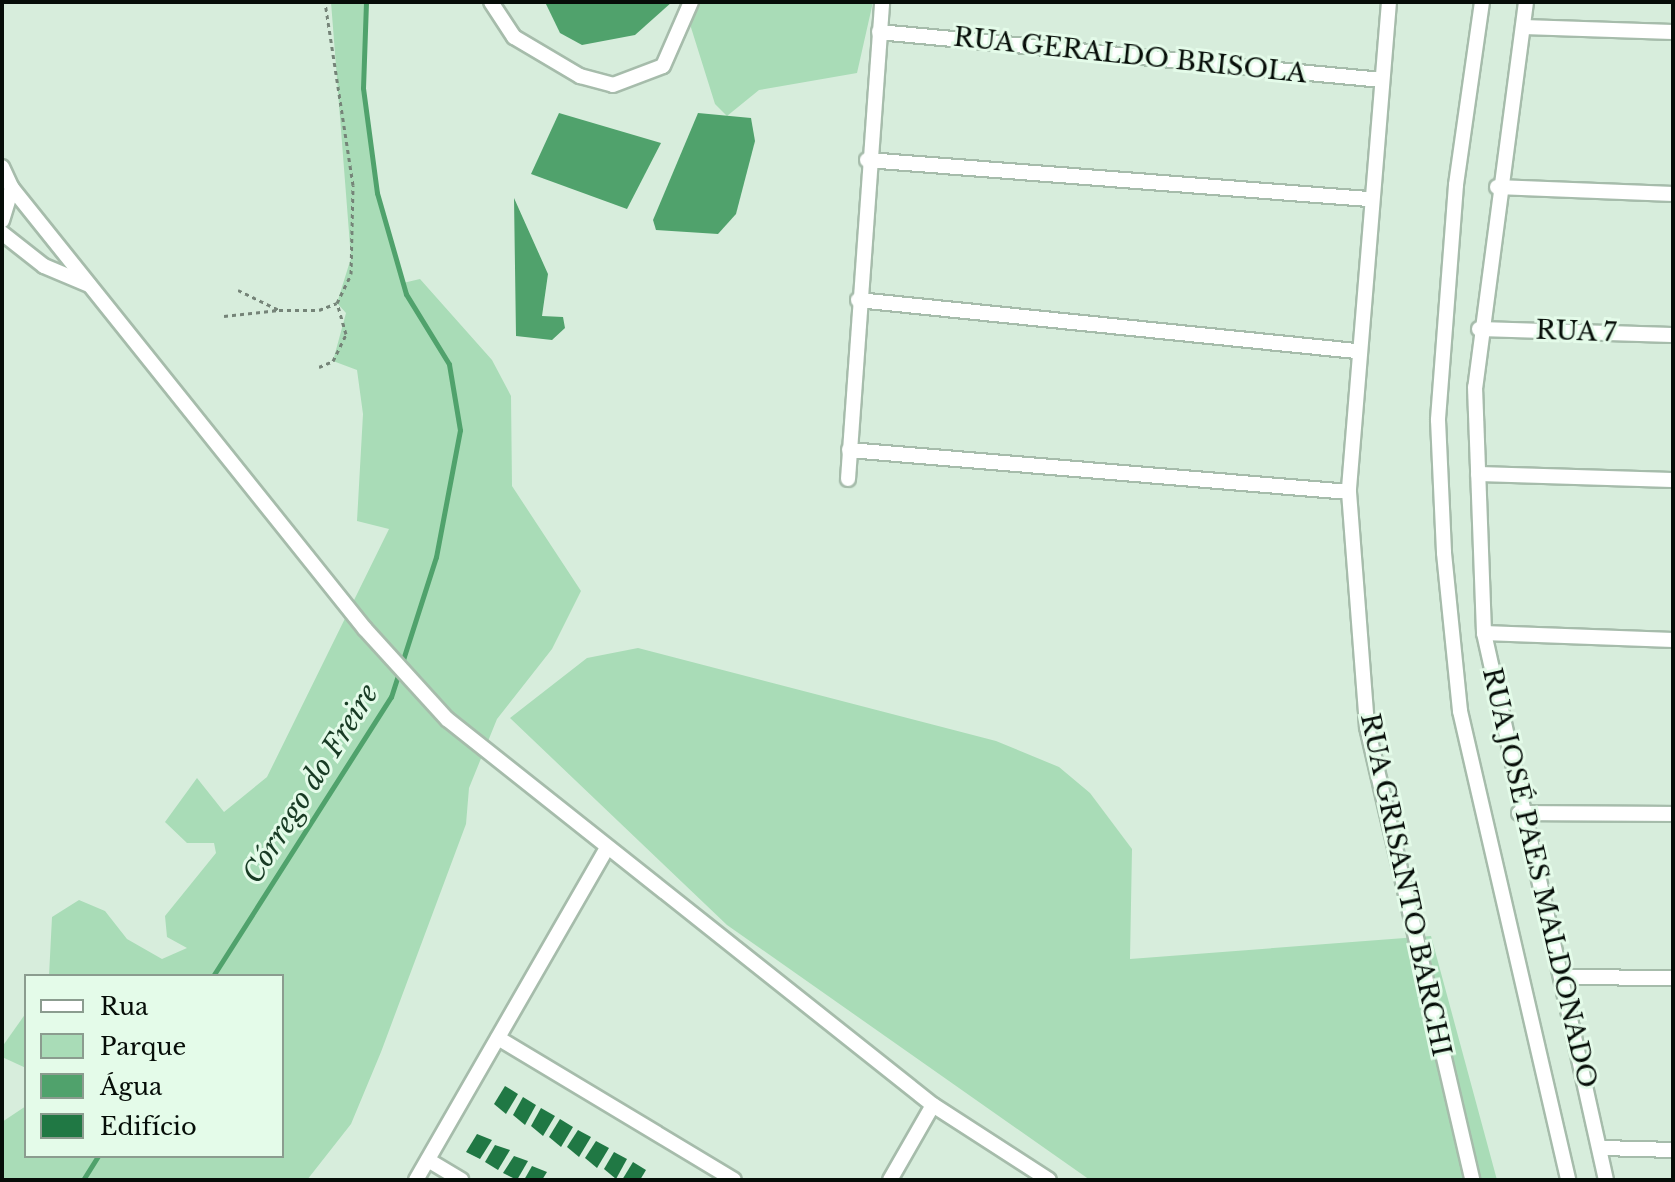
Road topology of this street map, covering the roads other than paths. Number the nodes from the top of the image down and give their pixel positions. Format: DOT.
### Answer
graph roads {
  1 [pos="491,2"];
  2 [pos="691,2"];
  3 [pos="882,2"];
  4 [pos="1389,2"];
  5 [pos="1482,2"];
  6 [pos="1526,2"];
  7 [pos="1523,27"];
  8 [pos="879,32"];
  9 [pos="1673,32"];
  10 [pos="1382,80"];
  11 [pos="867,160"];
  12 [pos="2,167"];
  13 [pos="1497,187"];
  14 [pos="12,188"];
  15 [pos="1673,194"];
  16 [pos="1368,199"];
  17 [pos="2,220"];
  18 [pos="2,233"];
  19 [pos="89,285"];
  20 [pos="858,300"];
  21 [pos="1479,329"];
  22 [pos="1673,335"];
  23 [pos="1356,351"];
  24 [pos="849,450"];
  25 [pos="1478,474"];
  26 [pos="848,479"];
  27 [pos="1673,480"];
  28 [pos="1349,492"];
  29 [pos="1484,633"];
  30 [pos="1673,640"];
  31 [pos="1519,813"];
  32 [pos="1673,814"];
  33 [pos="605,851"];
  34 [pos="1561,977"];
  35 [pos="1673,978"];
  36 [pos="498,1038"];
  37 [pos="933,1105"];
  38 [pos="1602,1148"];
  39 [pos="1673,1150"];
  40 [pos="428,1160"];
  41 [pos="416,1180"];
  42 [pos="461,1180"];
  43 [pos="734,1180"];
  44 [pos="890,1180"];
  45 [pos="1049,1180"];
  46 [pos="1472,1180"];
  47 [pos="1568,1180"];
  48 [pos="1606,1180"];
  1 -- 2 [label="street"];
  3 -- 8 [label="street"];
  4 -- 10 [label="street"];
  5 -- 47 [label="street, RUA JOSÉ PAES MALDONADO"];
  6 -- 7 [label="street, RUA JOSÉ PAES MALDONADO"];
  7 -- 9 [label="street"];
  7 -- 13 [label="street, RUA JOSÉ PAES MALDONADO"];
  8 -- 10 [label="street, RUA GERALDO BRISOLA"];
  8 -- 11 [label="street"];
  10 -- 16 [label="street"];
  11 -- 16 [label="street"];
  11 -- 20 [label="street"];
  12 -- 14 [label="street"];
  13 -- 15 [label="street"];
  13 -- 21 [label="street, RUA JOSÉ PAES MALDONADO"];
  14 -- 17 [label="street"];
  14 -- 19 [label="street"];
  16 -- 23 [label="street"];
  18 -- 19 [label="street"];
  19 -- 33 [label="street"];
  20 -- 23 [label="street"];
  20 -- 24 [label="street"];
  21 -- 22 [label="street, RUA 7"];
  21 -- 25 [label="street, RUA JOSÉ PAES MALDONADO"];
  23 -- 28 [label="street, RUA GRISANTO BARCHI"];
  24 -- 26 [label="street"];
  24 -- 28 [label="street"];
  25 -- 27 [label="street"];
  25 -- 29 [label="street, RUA JOSÉ PAES MALDONADO"];
  28 -- 46 [label="street, RUA GRISANTO BARCHI"];
  29 -- 30 [label="street"];
  29 -- 31 [label="street, RUA JOSÉ PAES MALDONADO"];
  31 -- 32 [label="street"];
  31 -- 34 [label="street, RUA JOSÉ PAES MALDONADO"];
  33 -- 36 [label="street"];
  33 -- 37 [label="street"];
  34 -- 35 [label="street"];
  34 -- 38 [label="street, RUA JOSÉ PAES MALDONADO"];
  36 -- 40 [label="street"];
  36 -- 43 [label="street"];
  37 -- 44 [label="street"];
  37 -- 45 [label="street"];
  38 -- 39 [label="street"];
  38 -- 48 [label="street, RUA JOSÉ PAES MALDONADO"];
  40 -- 41 [label="street"];
  40 -- 42 [label="street"];
}
